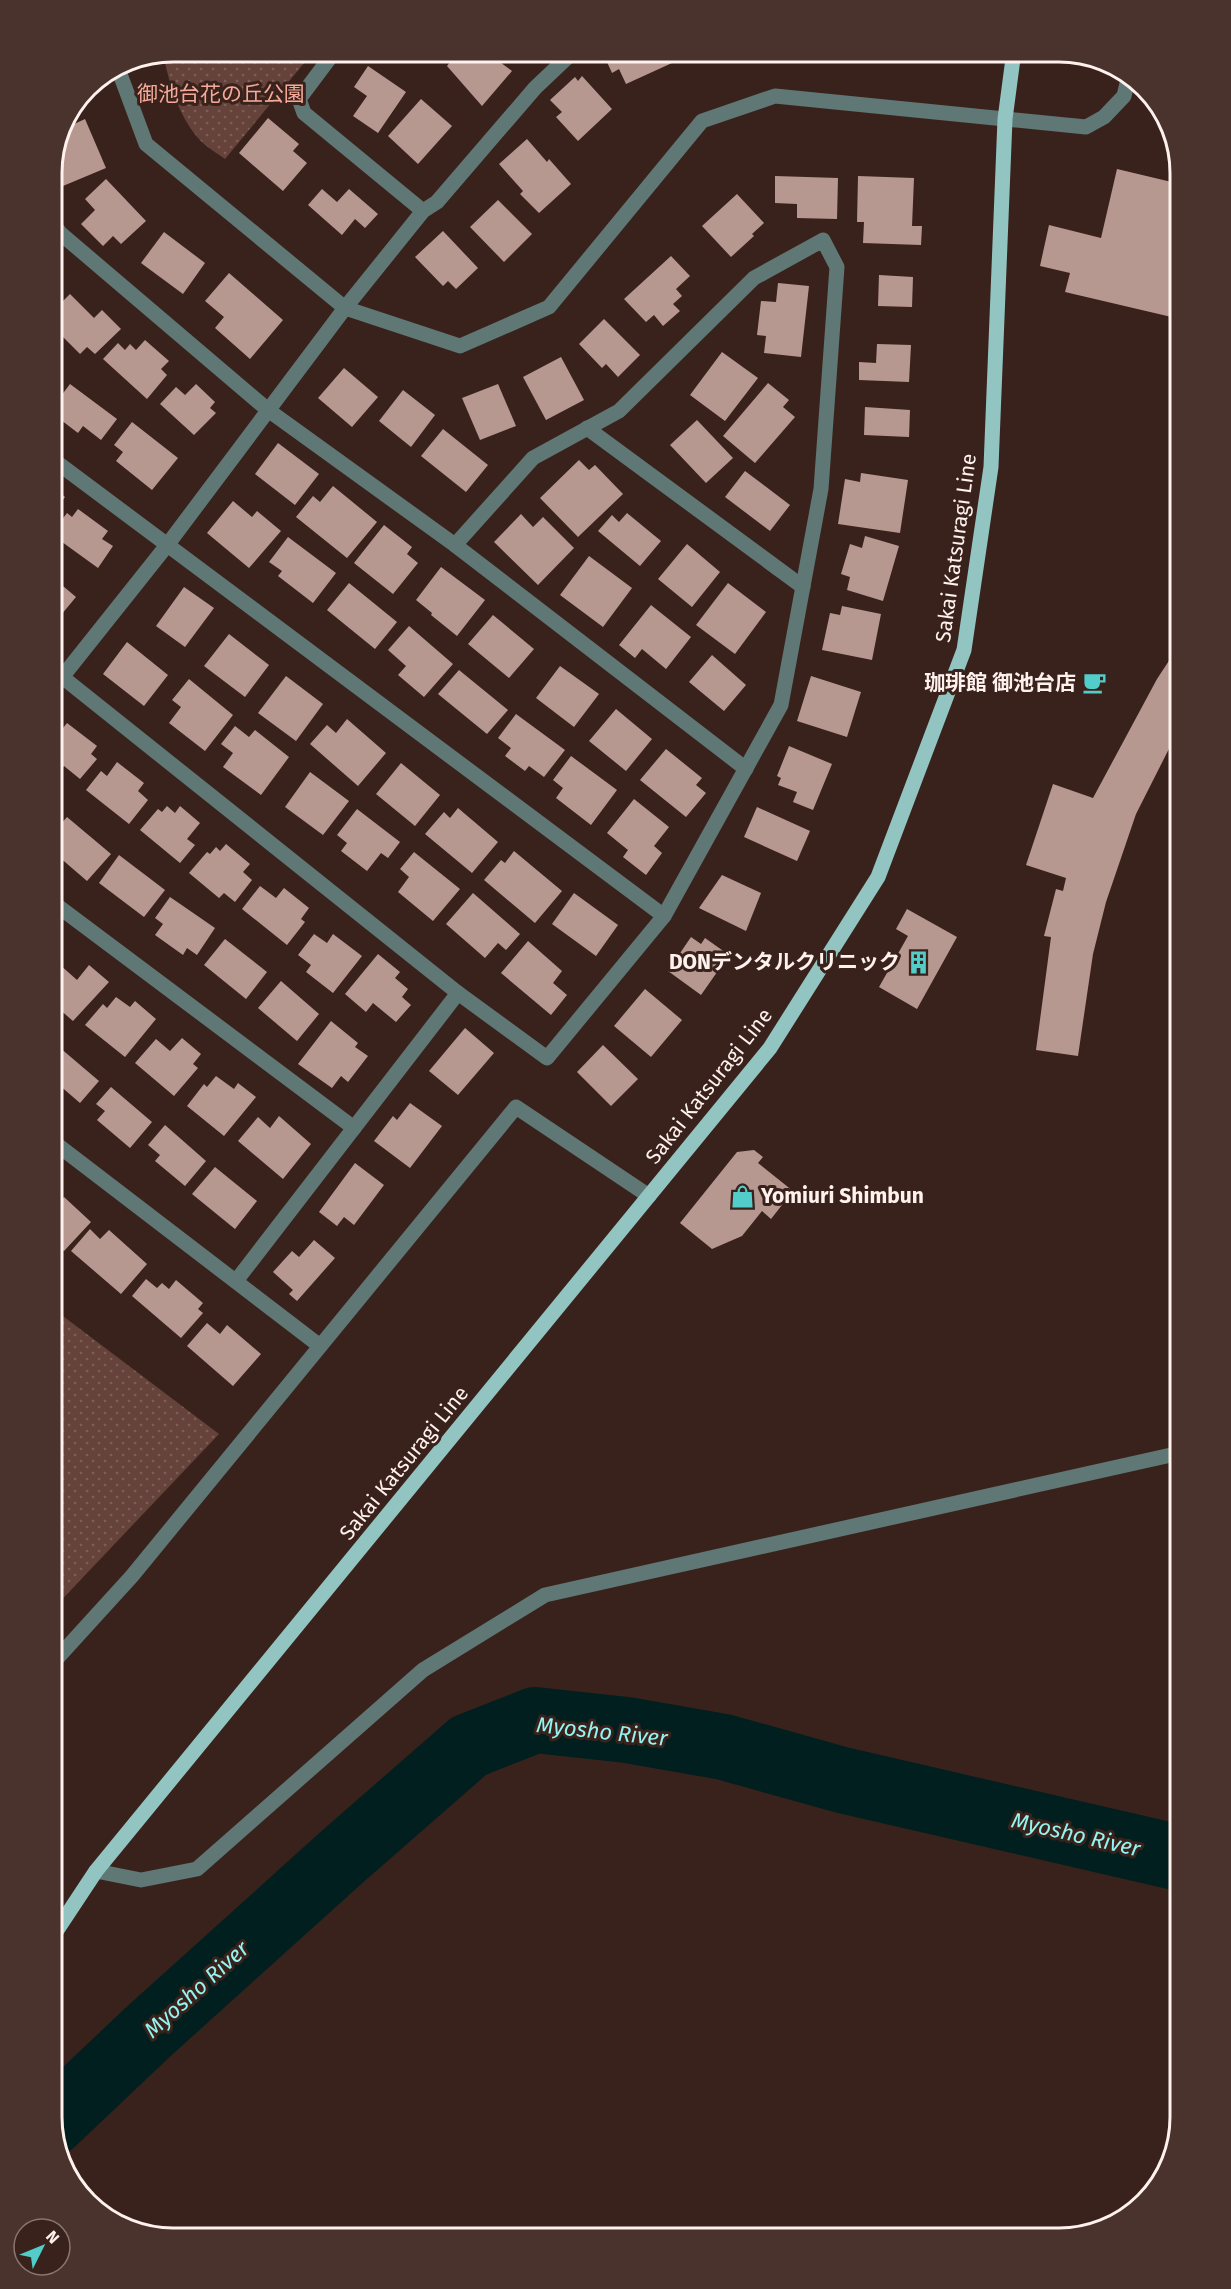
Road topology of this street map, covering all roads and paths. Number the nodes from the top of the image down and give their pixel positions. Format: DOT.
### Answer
graph roads {
  1 [pos="327,62"];
  2 [pos="562,62"];
  3 [pos="1013,62"];
  4 [pos="120,75"];
  5 [pos="1127,85"];
  6 [pos="1005,119"];
  7 [pos="423,212"];
  8 [pos="62,235"];
  9 [pos="345,308"];
  10 [pos="268,410"];
  11 [pos="587,428"];
  12 [pos="62,466"];
  13 [pos="168,544"];
  14 [pos="455,545"];
  15 [pos="803,587"];
  16 [pos="62,667"];
  17 [pos="62,677"];
  18 [pos="746,769"];
  19 [pos="62,909"];
  20 [pos="664,916"];
  21 [pos="458,993"];
  22 [pos="354,1128"];
  23 [pos="62,1148"];
  24 [pos="649,1196"];
  25 [pos="236,1281"];
  26 [pos="320,1346"];
  27 [pos="1170,1455"];
  28 [pos="62,1653"];
  29 [pos="96,1872"];
  30 [pos="62,1923"];
  1 -- 7 [label="street"];
  2 -- 7 [label="street"];
  3 -- 6 [label="main road, Sakai Katsuragi Line"];
  4 -- 9 [label="street"];
  5 -- 6 [label="street"];
  6 -- 9 [label="street"];
  6 -- 24 [label="main road, Sakai Katsuragi Line"];
  7 -- 9 [label="street"];
  8 -- 10 [label="street"];
  9 -- 10 [label="street"];
  10 -- 13 [label="street"];
  10 -- 14 [label="street"];
  11 -- 14 [label="street"];
  11 -- 15 [label="street"];
  11 -- 15 [label="street"];
  12 -- 13 [label="street"];
  13 -- 16 [label="street"];
  13 -- 20 [label="street"];
  14 -- 18 [label="street"];
  15 -- 18 [label="street"];
  17 -- 21 [label="street"];
  18 -- 20 [label="street"];
  19 -- 22 [label="street"];
  20 -- 21 [label="street"];
  21 -- 22 [label="street"];
  22 -- 25 [label="street"];
  23 -- 25 [label="street"];
  24 -- 26 [label="street"];
  24 -- 29 [label="main road, Sakai Katsuragi Line"];
  25 -- 26 [label="street"];
  26 -- 28 [label="street"];
  27 -- 29 [label="street"];
  29 -- 30 [label="main road, Sakai Katsuragi Line"];
}
